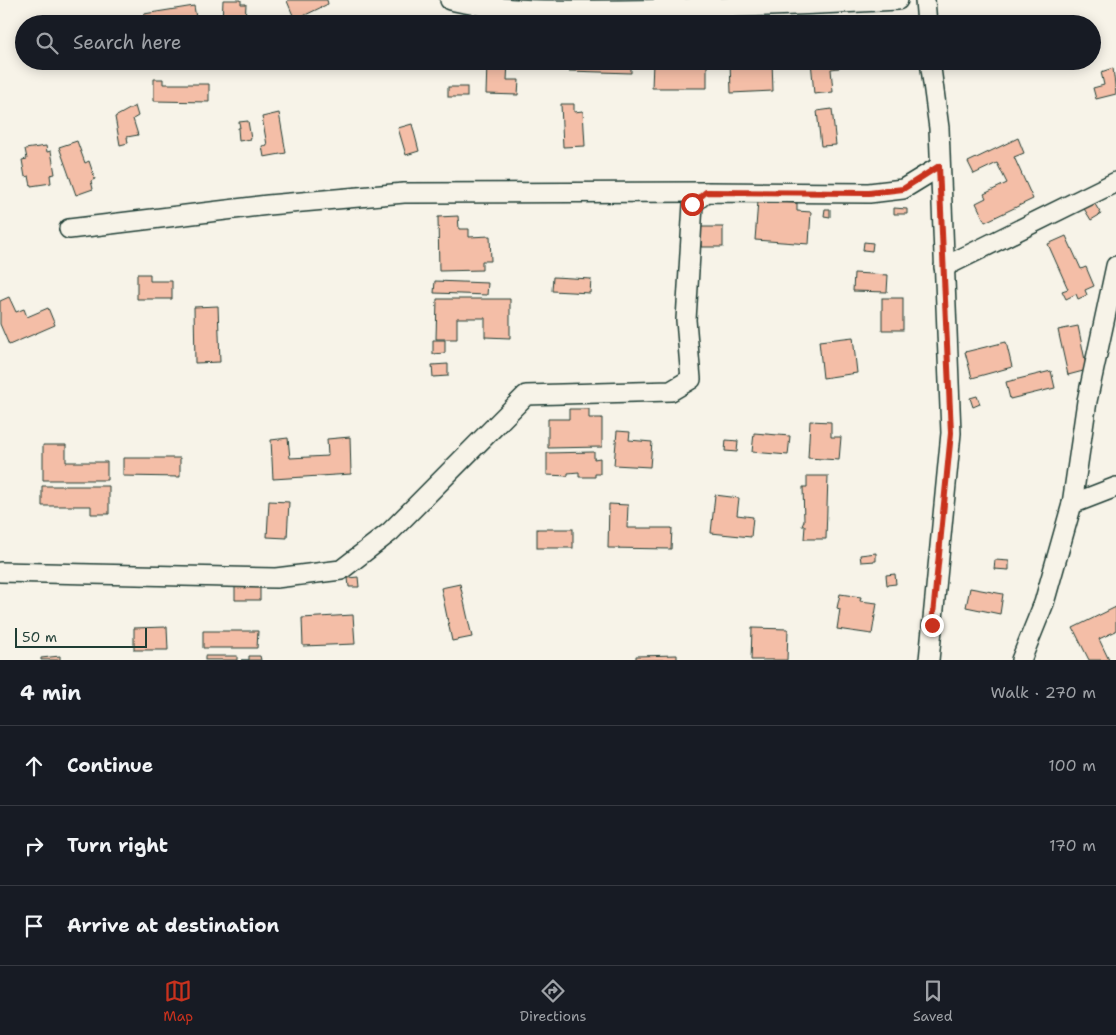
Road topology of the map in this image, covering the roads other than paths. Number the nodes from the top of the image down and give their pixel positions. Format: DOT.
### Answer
graph roads {
  1 [pos="450,0"];
  2 [pos="898,0"];
  3 [pos="925,0"];
  4 [pos="801,3"];
  5 [pos="926,15"];
  6 [pos="931,70"];
  7 [pos="939,166"];
  8 [pos="1116,182"];
  9 [pos="706,192"];
  10 [pos="69,229"];
  11 [pos="1116,266"];
  12 [pos="944,267"];
  13 [pos="1116,486"];
  14 [pos="1072,504"];
  15 [pos="0,572"];
  16 [pos="930,660"];
  17 [pos="1021,660"];
  1 -- 4 [label="street"];
  2 -- 4 [label="street"];
  3 -- 5 [label="street"];
  6 -- 7 [label="street"];
  7 -- 9 [label="street"];
  7 -- 12 [label="street"];
  8 -- 12 [label="street"];
  9 -- 10 [label="street"];
  9 -- 15 [label="street"];
  11 -- 14 [label="street"];
  12 -- 16 [label="street"];
  13 -- 14 [label="street"];
  14 -- 17 [label="street"];
}
